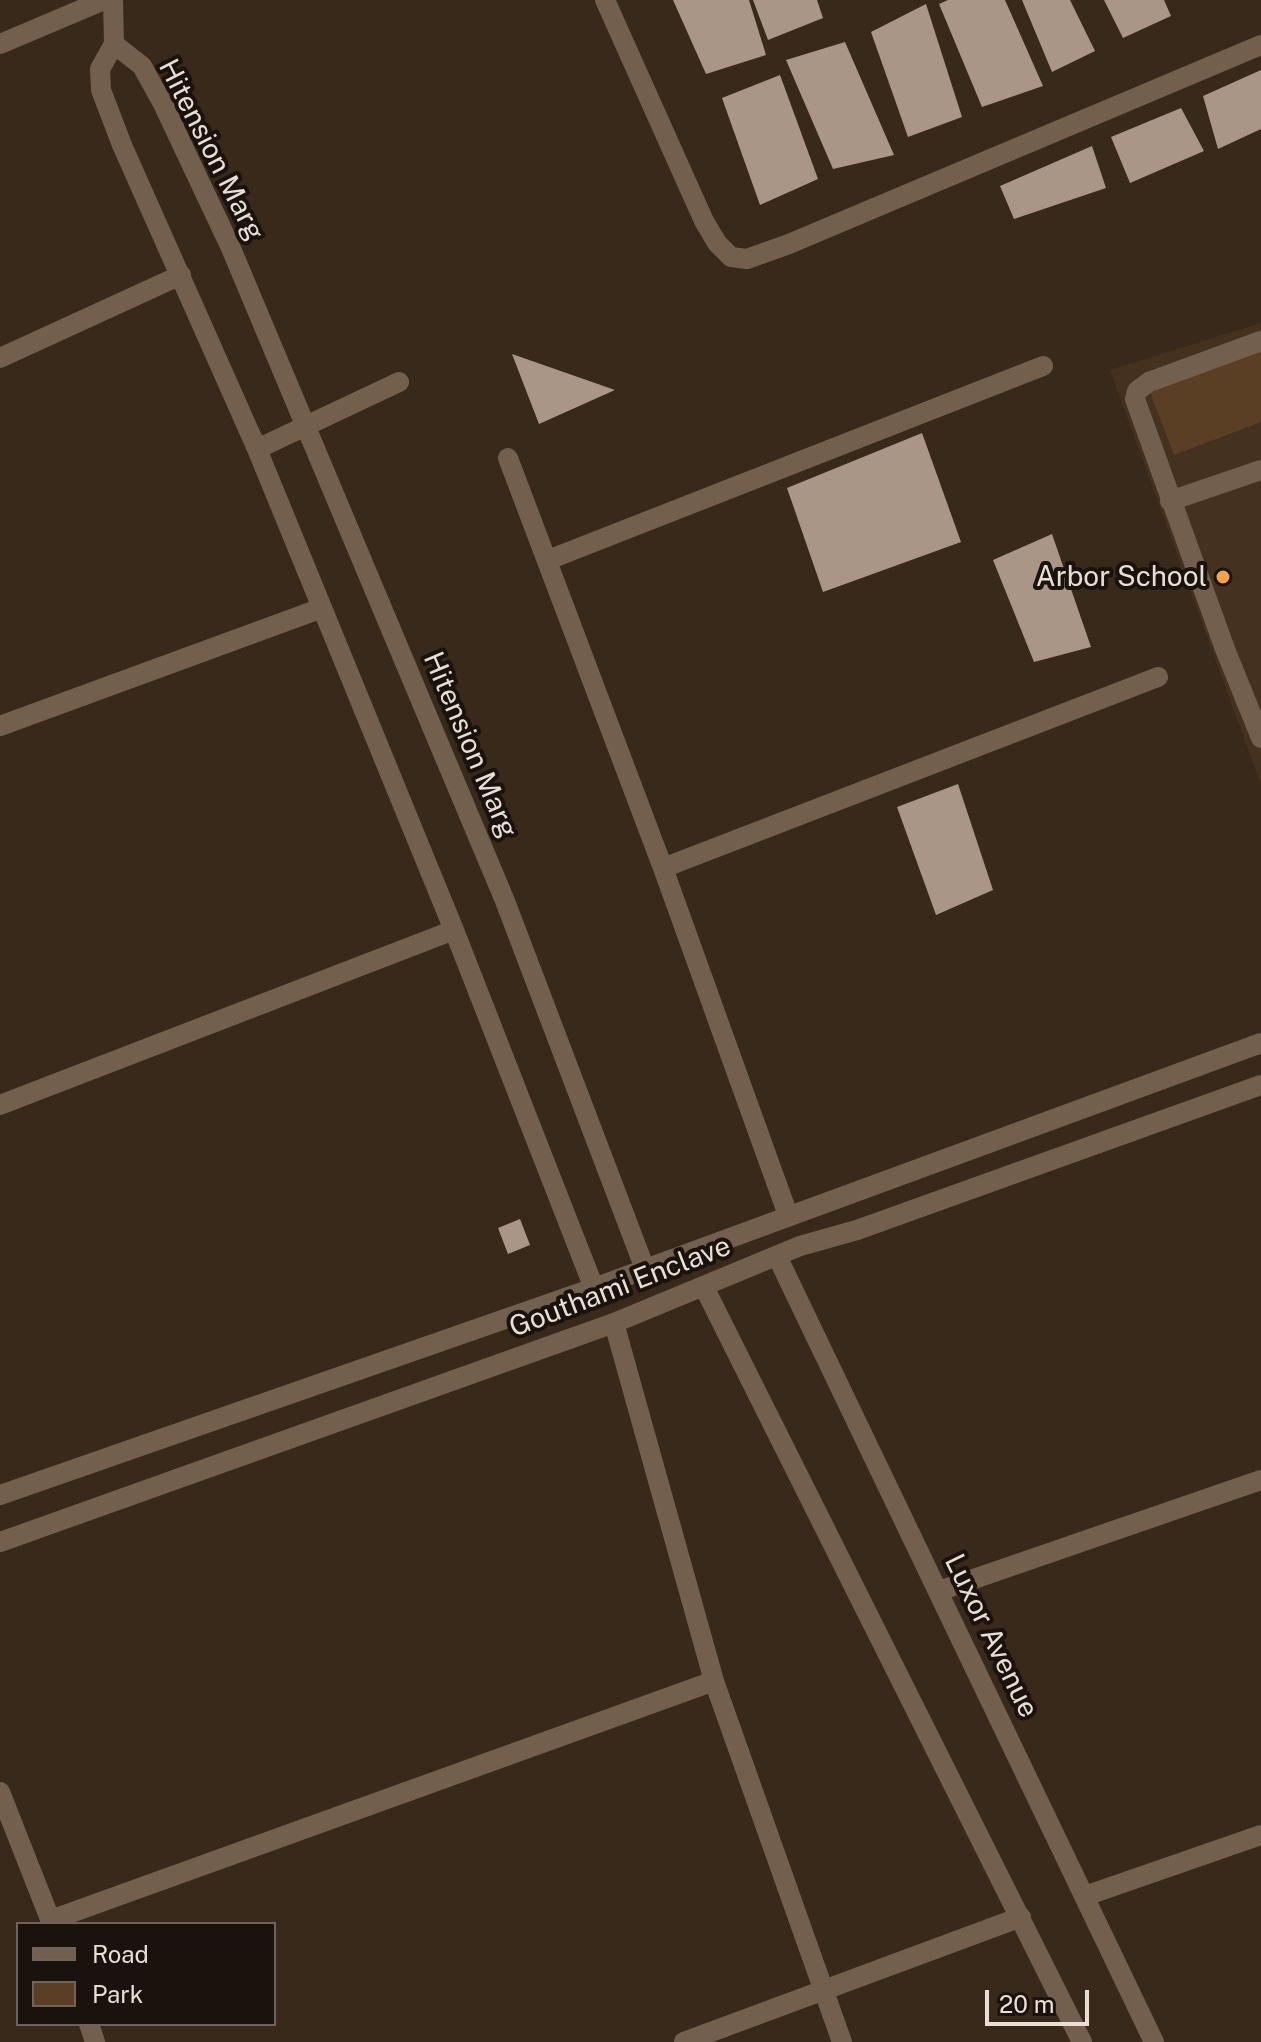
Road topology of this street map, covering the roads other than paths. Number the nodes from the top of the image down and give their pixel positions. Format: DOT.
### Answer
graph roads {
  1 [pos="104,0"];
  2 [pos="113,0"];
  3 [pos="605,0"];
  4 [pos="0,44"];
  5 [pos="114,44"];
  6 [pos="1261,45"];
  7 [pos="181,275"];
  8 [pos="1261,341"];
  9 [pos="0,358"];
  10 [pos="1043,366"];
  11 [pos="399,382"];
  12 [pos="306,425"];
  13 [pos="257,449"];
  14 [pos="508,458"];
  15 [pos="1261,470"];
  16 [pos="1170,501"];
  17 [pos="548,560"];
  18 [pos="322,608"];
  19 [pos="1158,677"];
  20 [pos="0,726"];
  21 [pos="1261,738"];
  22 [pos="663,868"];
  23 [pos="454,930"];
  24 [pos="1261,1043"];
  25 [pos="1261,1085"];
  26 [pos="0,1105"];
  27 [pos="788,1215"];
  28 [pos="777,1256"];
  29 [pos="645,1269"];
  30 [pos="704,1287"];
  31 [pos="594,1288"];
  32 [pos="614,1323"];
  33 [pos="1261,1480"];
  34 [pos="0,1495"];
  35 [pos="0,1542"];
  36 [pos="939,1591"];
  37 [pos="714,1681"];
  38 [pos="0,1792"];
  39 [pos="1261,1835"];
  40 [pos="1085,1896"];
  41 [pos="1021,1917"];
  42 [pos="51,1922"];
  43 [pos="823,1992"];
  44 [pos="684,2042"];
  45 [pos="842,2042"];
  46 [pos="1082,2042"];
  47 [pos="1154,2042"];
  1 -- 4 [label="street"];
  2 -- 5 [label="street"];
  3 -- 6 [label="street"];
  5 -- 7 [label="street"];
  5 -- 12 [label="street, Hitension Marg"];
  7 -- 9 [label="street"];
  7 -- 13 [label="street"];
  8 -- 16 [label="street"];
  10 -- 17 [label="street"];
  11 -- 12 [label="street"];
  12 -- 13 [label="street"];
  12 -- 29 [label="street, Hitension Marg"];
  13 -- 18 [label="street"];
  14 -- 17 [label="street"];
  15 -- 16 [label="street"];
  16 -- 21 [label="street"];
  17 -- 22 [label="street"];
  18 -- 20 [label="street"];
  18 -- 23 [label="street"];
  19 -- 22 [label="street"];
  22 -- 27 [label="street"];
  23 -- 26 [label="street"];
  23 -- 31 [label="street"];
  24 -- 27 [label="street, Gouthami Enclave"];
  25 -- 28 [label="street, Gouthami Enclave"];
  27 -- 29 [label="street, Gouthami Enclave"];
  28 -- 30 [label="street, Gouthami Enclave"];
  28 -- 36 [label="street, Luxor Avenue"];
  29 -- 31 [label="street, Gouthami Enclave"];
  30 -- 32 [label="street, Gouthami Enclave"];
  30 -- 41 [label="street"];
  31 -- 34 [label="street, Gouthami Enclave"];
  32 -- 35 [label="street, Gouthami Enclave"];
  32 -- 37 [label="street"];
  33 -- 36 [label="street"];
  36 -- 40 [label="street, Luxor Avenue"];
  37 -- 42 [label="street"];
  37 -- 43 [label="street"];
  38 -- 42 [label="street"];
  39 -- 40 [label="street"];
  40 -- 47 [label="street, Luxor Avenue"];
  41 -- 43 [label="street"];
  41 -- 46 [label="street"];
  43 -- 44 [label="street"];
  43 -- 45 [label="street"];
}
